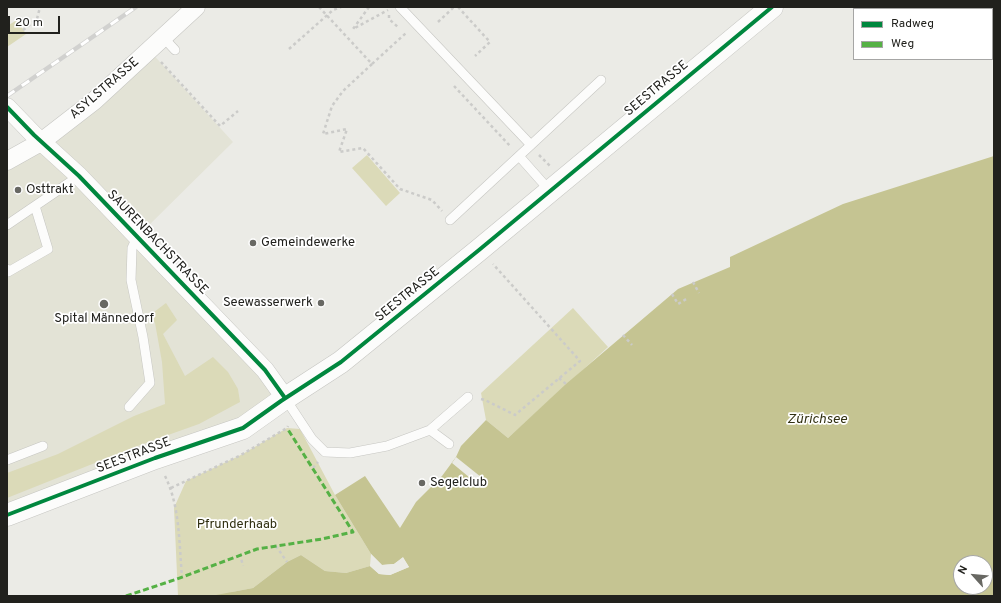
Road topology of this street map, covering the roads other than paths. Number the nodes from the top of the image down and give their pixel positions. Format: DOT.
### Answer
graph roads {
  1 [pos="196,7"];
  2 [pos="400,7"];
  3 [pos="772,7"];
  4 [pos="602,80"];
  5 [pos="9,109"];
  6 [pos="41,142"];
  7 [pos="531,145"];
  8 [pos="519,156"];
  9 [pos="7,161"];
  10 [pos="79,176"];
  11 [pos="556,185"];
  12 [pos="35,206"];
  13 [pos="450,220"];
  14 [pos="7,226"];
  15 [pos="137,237"];
  16 [pos="7,269"];
  17 [pos="468,397"];
  18 [pos="289,404"];
  19 [pos="129,407"];
  20 [pos="430,430"];
  21 [pos="449,444"];
  22 [pos="43,446"];
  23 [pos="7,460"];
  24 [pos="7,515"];
  1 -- 6 [label="street, ASYLSTRASSE"];
  2 -- 7 [label="lane"];
  3 -- 11 [label="main road, SEESTRASSE"];
  4 -- 7 [label="lane"];
  5 -- 6 [label="street, SAURENBACHSTRASSE"];
  6 -- 9 [label="street, ASYLSTRASSE"];
  6 -- 10 [label="street, SAURENBACHSTRASSE"];
  7 -- 8 [label="lane"];
  8 -- 11 [label="lane"];
  8 -- 13 [label="lane"];
  10 -- 12 [label="lane"];
  10 -- 15 [label="street, SAURENBACHSTRASSE"];
  11 -- 18 [label="main road, SEESTRASSE"];
  12 -- 14 [label="lane"];
  12 -- 16 [label="lane"];
  15 -- 18 [label="street, SAURENBACHSTRASSE"];
  15 -- 19 [label="lane"];
  17 -- 20 [label="lane"];
  18 -- 20 [label="lane"];
  18 -- 24 [label="main road, SEESTRASSE"];
  20 -- 21 [label="lane"];
  22 -- 23 [label="lane"];
}
